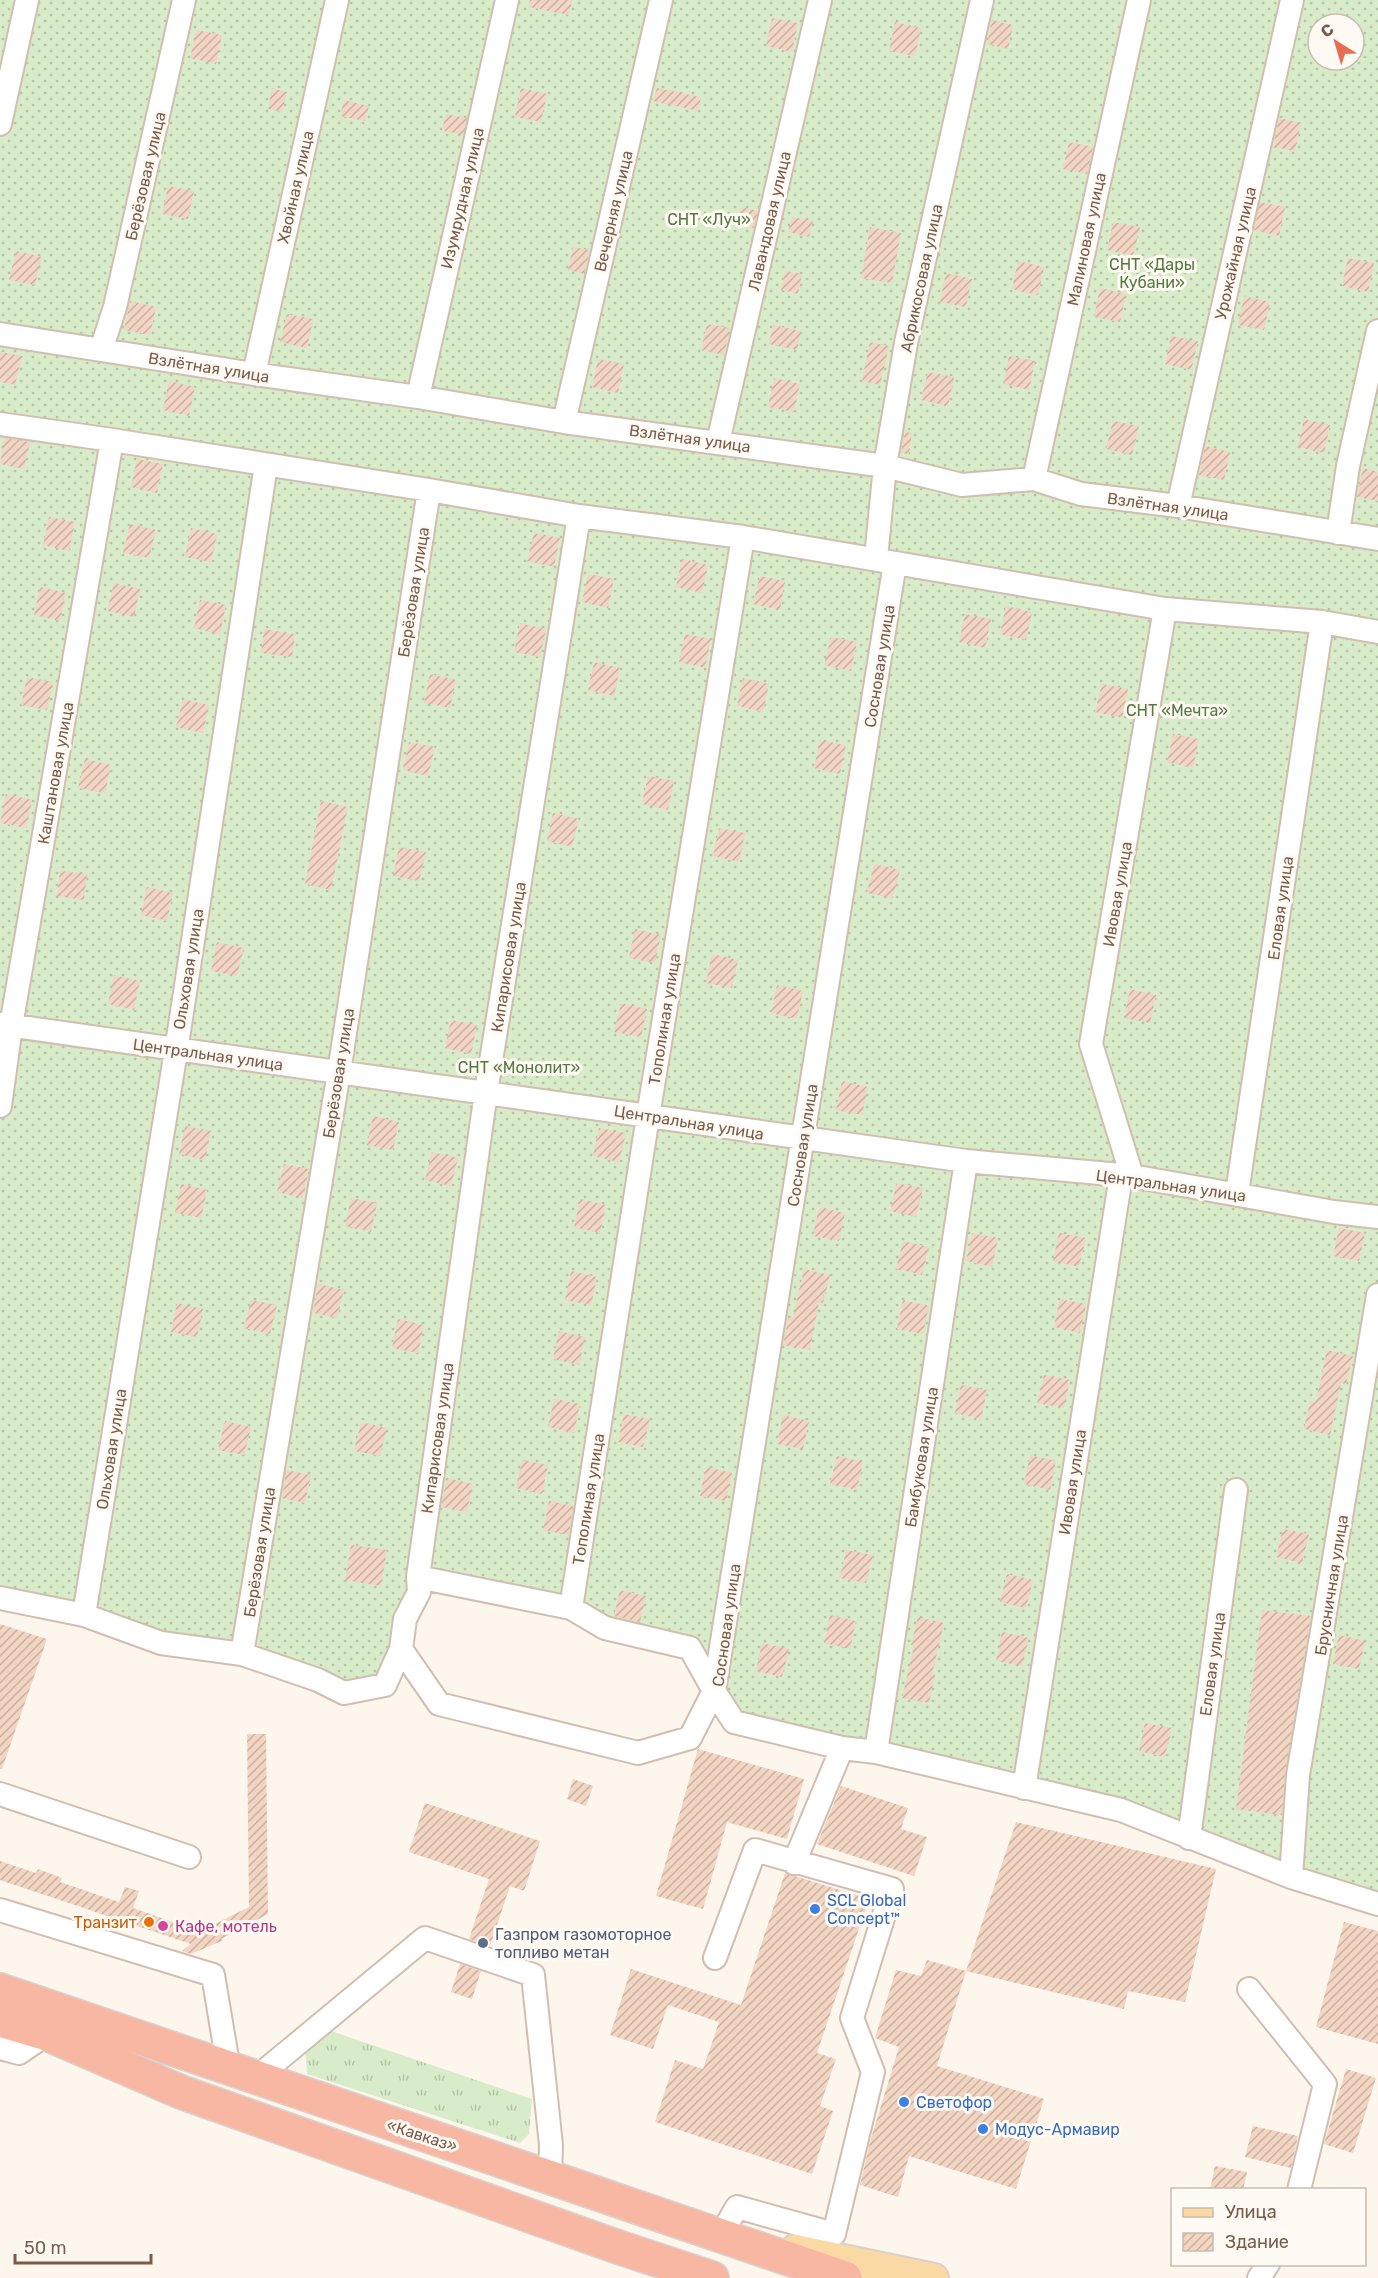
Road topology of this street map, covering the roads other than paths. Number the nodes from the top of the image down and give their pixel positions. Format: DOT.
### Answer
graph roads {
  1 [pos="27,0"];
  2 [pos="184,0"];
  3 [pos="337,0"];
  4 [pos="507,0"];
  5 [pos="661,0"];
  6 [pos="820,0"];
  7 [pos="982,0"];
  8 [pos="1139,0"];
  9 [pos="1293,0"];
  10 [pos="0,124"];
  11 [pos="1378,332"];
  12 [pos="0,334"];
  13 [pos="100,350"];
  14 [pos="254,374"];
  15 [pos="418,397"];
  16 [pos="564,422"];
  17 [pos="0,424"];
  18 [pos="112,440"];
  19 [pos="718,442"];
  20 [pos="266,465"];
  21 [pos="885,466"];
  22 [pos="1034,479"];
  23 [pos="429,490"];
  24 [pos="1178,506"];
  25 [pos="579,516"];
  26 [pos="1338,533"];
  27 [pos="743,537"];
  28 [pos="1378,538"];
  29 [pos="886,561"];
  30 [pos="1166,609"];
  31 [pos="1322,622"];
  32 [pos="1378,632"];
  33 [pos="6,1025"];
  34 [pos="176,1051"];
  35 [pos="339,1072"];
  36 [pos="486,1092"];
  37 [pos="0,1106"];
  38 [pos="648,1116"];
  39 [pos="803,1139"];
  40 [pos="966,1161"];
  41 [pos="1126,1176"];
  42 [pos="1237,1193"];
  43 [pos="1378,1217"];
  44 [pos="1378,1295"];
  45 [pos="1236,1490"];
  46 [pos="418,1577"];
  47 [pos="0,1598"];
  48 [pos="571,1608"];
  49 [pos="84,1615"];
  50 [pos="401,1649"];
  51 [pos="242,1654"];
  52 [pos="714,1691"];
  53 [pos="842,1748"];
  54 [pos="876,1752"];
  55 [pos="1024,1788"];
  56 [pos="0,1794"];
  57 [pos="1189,1838"];
  58 [pos="189,1857"];
  59 [pos="794,1863"];
  60 [pos="1291,1877"];
  61 [pos="1378,1904"];
  62 [pos="0,1911"];
  63 [pos="715,1958"];
  64 [pos="1249,1989"];
  65 [pos="0,1990"];
  66 [pos="0,2020"];
  67 [pos="47,2034"];
  68 [pos="0,2048"];
  69 [pos="242,2074"];
  70 [pos="550,2177"];
  71 [pos="1299,2188"];
  72 [pos="721,2235"];
  73 [pos="618,2247"];
  74 [pos="681,2278"];
  75 [pos="712,2278"];
  76 [pos="845,2278"];
  77 [pos="934,2278"];
  1 -- 10 [label="street"];
  2 -- 13 [label="street, Берёзовая улица"];
  3 -- 14 [label="street, Хвойная улица"];
  4 -- 15 [label="street, Изумрудная улица"];
  5 -- 16 [label="street, Вечерняя улица"];
  6 -- 19 [label="street, Лавандовая улица"];
  7 -- 21 [label="street, Абрикосовая улица"];
  8 -- 22 [label="street, Малиновая улица"];
  9 -- 24 [label="street, Урожайная улица"];
  11 -- 26 [label="street"];
  12 -- 13 [label="street, Взлётная улица"];
  13 -- 14 [label="street, Взлётная улица"];
  14 -- 15 [label="street, Взлётная улица"];
  15 -- 16 [label="street, Взлётная улица"];
  16 -- 19 [label="street, Взлётная улица"];
  17 -- 18 [label="street"];
  18 -- 20 [label="street"];
  18 -- 33 [label="street, Каштановая улица"];
  19 -- 21 [label="street, Взлётная улица"];
  20 -- 23 [label="street"];
  20 -- 34 [label="street, Ольховая улица"];
  21 -- 22 [label="street, Взлётная улица"];
  21 -- 29 [label="street, Абрикосовая улица"];
  22 -- 24 [label="street, Взлётная улица"];
  23 -- 25 [label="street"];
  23 -- 35 [label="street, Берёзовая улица"];
  24 -- 26 [label="street, Взлётная улица"];
  25 -- 27 [label="street"];
  25 -- 36 [label="street, Кипарисовая улица"];
  26 -- 28 [label="street, Взлётная улица"];
  27 -- 29 [label="street"];
  27 -- 38 [label="street, Тополиная улица"];
  29 -- 30 [label="street"];
  29 -- 39 [label="street, Сосновая улица"];
  30 -- 31 [label="street"];
  30 -- 41 [label="street, Ивовая улица"];
  31 -- 32 [label="street"];
  31 -- 42 [label="street, Еловая улица"];
  33 -- 34 [label="street, Центральная улица"];
  33 -- 37 [label="street, Каштановая улица"];
  34 -- 35 [label="street, Центральная улица"];
  34 -- 49 [label="street, Ольховая улица"];
  35 -- 36 [label="street, Центральная улица"];
  35 -- 51 [label="street, Берёзовая улица"];
  36 -- 38 [label="street, Центральная улица"];
  36 -- 46 [label="street, Кипарисовая улица"];
  38 -- 39 [label="street, Центральная улица"];
  38 -- 48 [label="street, Тополиная улица"];
  39 -- 40 [label="street, Центральная улица"];
  39 -- 52 [label="street, Сосновая улица"];
  40 -- 41 [label="street, Центральная улица"];
  40 -- 54 [label="street, Бамбуковая улица"];
  41 -- 42 [label="street, Центральная улица"];
  41 -- 55 [label="street, Ивовая улица"];
  42 -- 43 [label="street, Центральная улица"];
  44 -- 60 [label="street, Брусничная улица"];
  45 -- 57 [label="street, Еловая улица"];
  46 -- 48 [label="street"];
  46 -- 50 [label="street, Кипарисовая улица"];
  47 -- 49 [label="street"];
  48 -- 52 [label="street"];
  49 -- 51 [label="street"];
  50 -- 51 [label="street, Кипарисовая улица"];
  50 -- 52 [label="street"];
  52 -- 53 [label="street, Сосновая улица"];
  53 -- 54 [label="street"];
  53 -- 59 [label="street"];
  54 -- 55 [label="street"];
  55 -- 57 [label="street"];
  56 -- 58 [label="street"];
  57 -- 60 [label="street"];
  59 -- 63 [label="street"];
  59 -- 72 [label="street"];
  60 -- 61 [label="street"];
  62 -- 69 [label="street"];
  64 -- 71 [label="street"];
  65 -- 69 [label="highway, «Кавказ»"];
  66 -- 67 [label="highway"];
  67 -- 68 [label="street"];
  67 -- 73 [label="highway"];
  69 -- 70 [label="highway, «Кавказ»"];
  69 -- 70 [label="street"];
  70 -- 72 [label="highway, «Кавказ»"];
  72 -- 76 [label="highway, «Кавказ»"];
  72 -- 77 [label="main road"];
  73 -- 74 [label="main road"];
  73 -- 75 [label="highway"];
}
